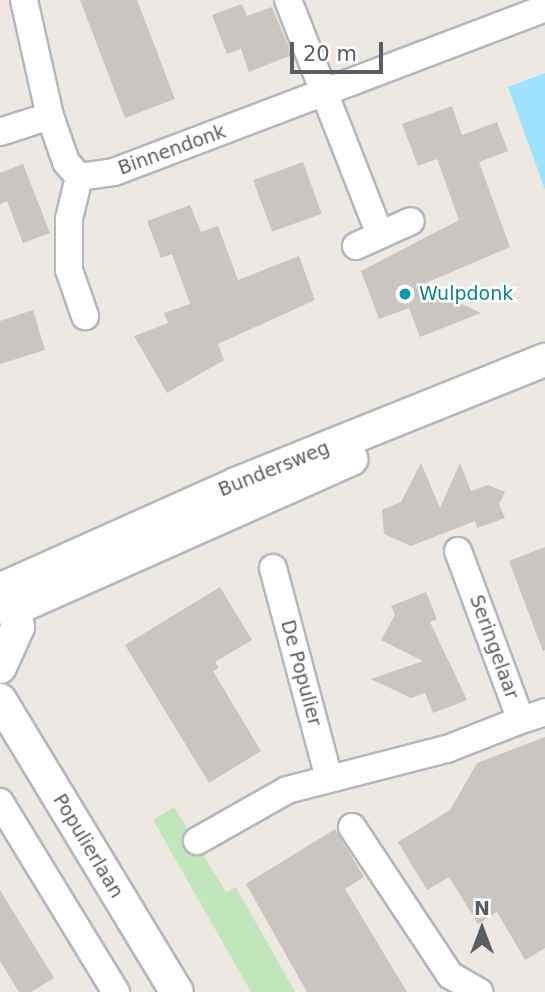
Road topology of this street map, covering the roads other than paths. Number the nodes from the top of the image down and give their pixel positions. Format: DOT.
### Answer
graph roads {
  1 [pos="24,0"];
  2 [pos="288,0"];
  3 [pos="545,8"];
  4 [pos="322,95"];
  5 [pos="50,116"];
  6 [pos="0,132"];
  7 [pos="79,177"];
  8 [pos="411,221"];
  9 [pos="380,235"];
  10 [pos="356,246"];
  11 [pos="85,316"];
  12 [pos="545,360"];
  13 [pos="545,382"];
  14 [pos="458,551"];
  15 [pos="273,568"];
  16 [pos="8,592"];
  17 [pos="0,667"];
  18 [pos="0,700"];
  19 [pos="533,716"];
  20 [pos="329,779"];
  21 [pos="0,802"];
  22 [pos="352,827"];
  23 [pos="197,841"];
  24 [pos="116,992"];
  25 [pos="177,992"];
  26 [pos="480,992"];
  1 -- 5 [label="street"];
  2 -- 4 [label="street"];
  3 -- 4 [label="street, Binnendonk"];
  4 -- 7 [label="street, Binnendonk"];
  4 -- 9 [label="street"];
  5 -- 6 [label="street"];
  5 -- 7 [label="street"];
  7 -- 11 [label="street"];
  8 -- 9 [label="street"];
  9 -- 10 [label="street"];
  12 -- 16 [label="street, Bundersweg"];
  13 -- 16 [label="street, Bundersweg"];
  14 -- 19 [label="street, Seringelaar"];
  15 -- 20 [label="street, De Populier"];
  16 -- 17 [label="street"];
  18 -- 25 [label="street, Populierlaan"];
  19 -- 20 [label="street"];
  20 -- 23 [label="street"];
  21 -- 24 [label="street"];
  22 -- 26 [label="street"];
}
